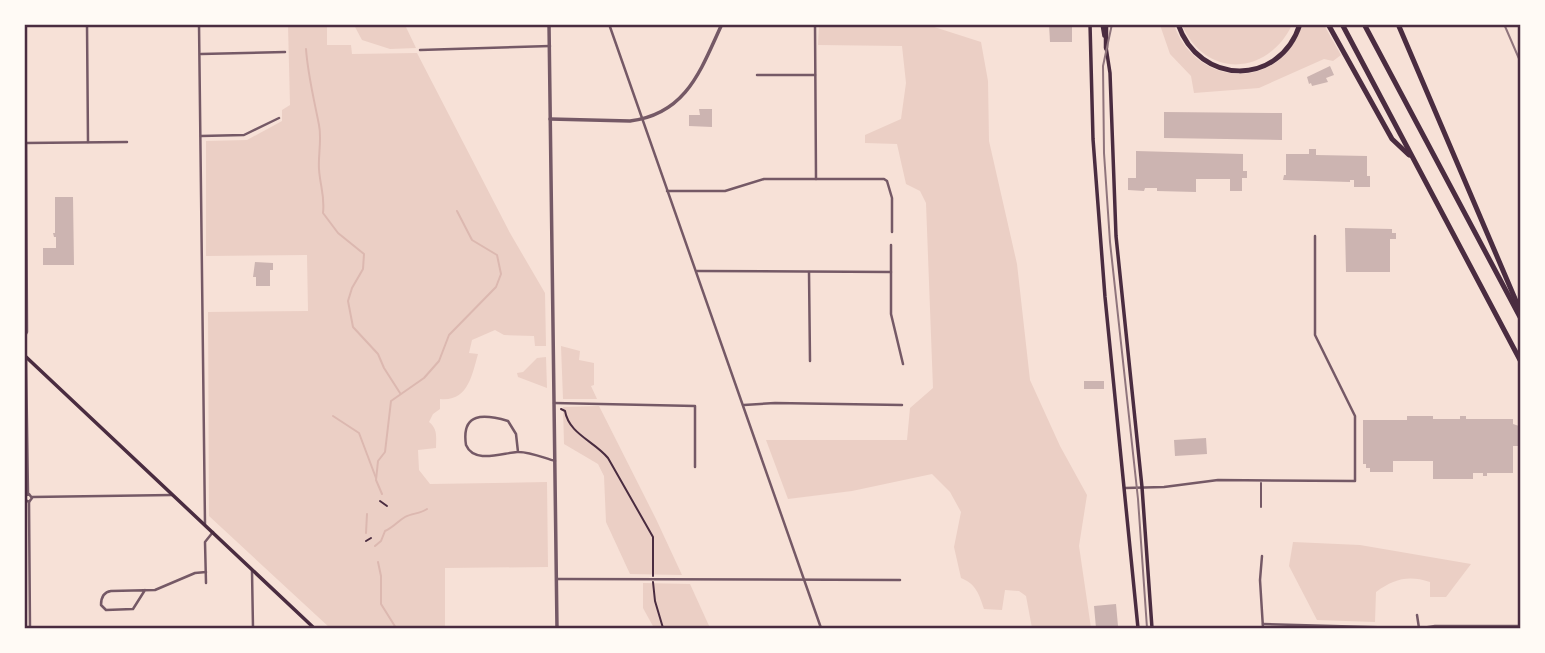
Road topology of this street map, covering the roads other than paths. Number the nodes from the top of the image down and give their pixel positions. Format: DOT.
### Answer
graph roads {
  1 [pos="87,24"];
  2 [pos="199,24"];
  3 [pos="550,24"];
  4 [pos="609,24"];
  5 [pos="722,24"];
  6 [pos="814,24"];
  7 [pos="1090,24"];
  8 [pos="1104,24"];
  9 [pos="1178,24"];
  10 [pos="1300,24"];
  11 [pos="1328,24"];
  12 [pos="1342,24"];
  13 [pos="1364,24"];
  14 [pos="1398,24"];
  15 [pos="550,46"];
  16 [pos="1106,48"];
  17 [pos="420,50"];
  18 [pos="285,52"];
  19 [pos="200,54"];
  20 [pos="757,75"];
  21 [pos="815,75"];
  22 [pos="279,118"];
  23 [pos="550,119"];
  24 [pos="201,136"];
  25 [pos="88,142"];
  26 [pos="127,142"];
  27 [pos="25,143"];
  28 [pos="1413,159"];
  29 [pos="816,179"];
  30 [pos="667,191"];
  31 [pos="25,227"];
  32 [pos="892,232"];
  33 [pos="1315,236"];
  34 [pos="891,245"];
  35 [pos="697,271"];
  36 [pos="809,272"];
  37 [pos="891,272"];
  38 [pos="1521,311"];
  39 [pos="1521,317"];
  40 [pos="24,338"];
  41 [pos="25,356"];
  42 [pos="1521,360"];
  43 [pos="810,362"];
  44 [pos="903,363"];
  45 [pos="554,403"];
  46 [pos="902,404"];
  47 [pos="744,405"];
  48 [pos="25,407"];
  49 [pos="518,452"];
  50 [pos="555,461"];
  51 [pos="695,467"];
  52 [pos="1261,481"];
  53 [pos="1142,487"];
  54 [pos="1125,488"];
  55 [pos="172,495"];
  56 [pos="26,498"];
  57 [pos="1261,507"];
  58 [pos="205,524"];
  59 [pos="213,532"];
  60 [pos="1262,556"];
  61 [pos="252,571"];
  62 [pos="206,572"];
  63 [pos="556,579"];
  64 [pos="804,579"];
  65 [pos="900,580"];
  66 [pos="206,583"];
  67 [pos="145,590"];
  68 [pos="1417,615"];
  69 [pos="1263,626"];
  70 [pos="1521,626"];
  71 [pos="1311,627"];
  72 [pos="30,628"];
  73 [pos="253,628"];
  74 [pos="314,628"];
  75 [pos="557,628"];
  76 [pos="821,628"];
  77 [pos="1138,628"];
  78 [pos="1152,628"];
  79 [pos="1405,628"];
  80 [pos="1421,628"];
  1 -- 25 [label="street"];
  2 -- 19 [label="street"];
  3 -- 15 [label="street"];
  4 -- 30 [label="street"];
  5 -- 23 [label="street"];
  6 -- 21 [label="street"];
  7 -- 54 [label="main road"];
  8 -- 16 [label="highway"];
  9 -- 10 [label="highway"];
  11 -- 28 [label="highway"];
  12 -- 28 [label="highway"];
  13 -- 39 [label="highway"];
  14 -- 38 [label="highway"];
  15 -- 17 [label="street"];
  15 -- 23 [label="street"];
  16 -- 53 [label="main road"];
  18 -- 19 [label="street"];
  19 -- 24 [label="street"];
  20 -- 21 [label="street"];
  21 -- 29 [label="street"];
  22 -- 24 [label="street"];
  23 -- 45 [label="street"];
  24 -- 58 [label="street"];
  25 -- 26 [label="street"];
  25 -- 27 [label="street"];
  27 -- 31 [label="street"];
  28 -- 42 [label="highway"];
  29 -- 30 [label="street"];
  29 -- 32 [label="street"];
  30 -- 35 [label="street"];
  31 -- 40 [label="street"];
  33 -- 52 [label="street"];
  34 -- 37 [label="street"];
  35 -- 36 [label="street"];
  35 -- 47 [label="street"];
  36 -- 37 [label="street"];
  36 -- 43 [label="street"];
  37 -- 44 [label="street"];
  41 -- 48 [label="street"];
  41 -- 55 [label="main road"];
  45 -- 50 [label="street"];
  45 -- 51 [label="street"];
  46 -- 47 [label="street"];
  47 -- 64 [label="street"];
  48 -- 56 [label="street"];
  49 -- 49 [label="street"];
  49 -- 50 [label="street"];
  50 -- 63 [label="street"];
  52 -- 53 [label="street"];
  52 -- 57 [label="lane"];
  53 -- 54 [label="street"];
  53 -- 78 [label="main road"];
  54 -- 77 [label="main road"];
  55 -- 56 [label="street"];
  55 -- 58 [label="main road"];
  56 -- 72 [label="street"];
  58 -- 59 [label="main road"];
  59 -- 61 [label="main road"];
  59 -- 62 [label="street"];
  60 -- 69 [label="street"];
  61 -- 73 [label="street"];
  61 -- 74 [label="main road"];
  62 -- 66 [label="street"];
  62 -- 67 [label="street"];
  63 -- 64 [label="street"];
  63 -- 75 [label="street"];
  64 -- 65 [label="street"];
  64 -- 76 [label="street"];
  67 -- 67 [label="street"];
  68 -- 80 [label="street"];
  69 -- 71 [label="street"];
  70 -- 80 [label="street"];
  71 -- 79 [label="street"];
}
